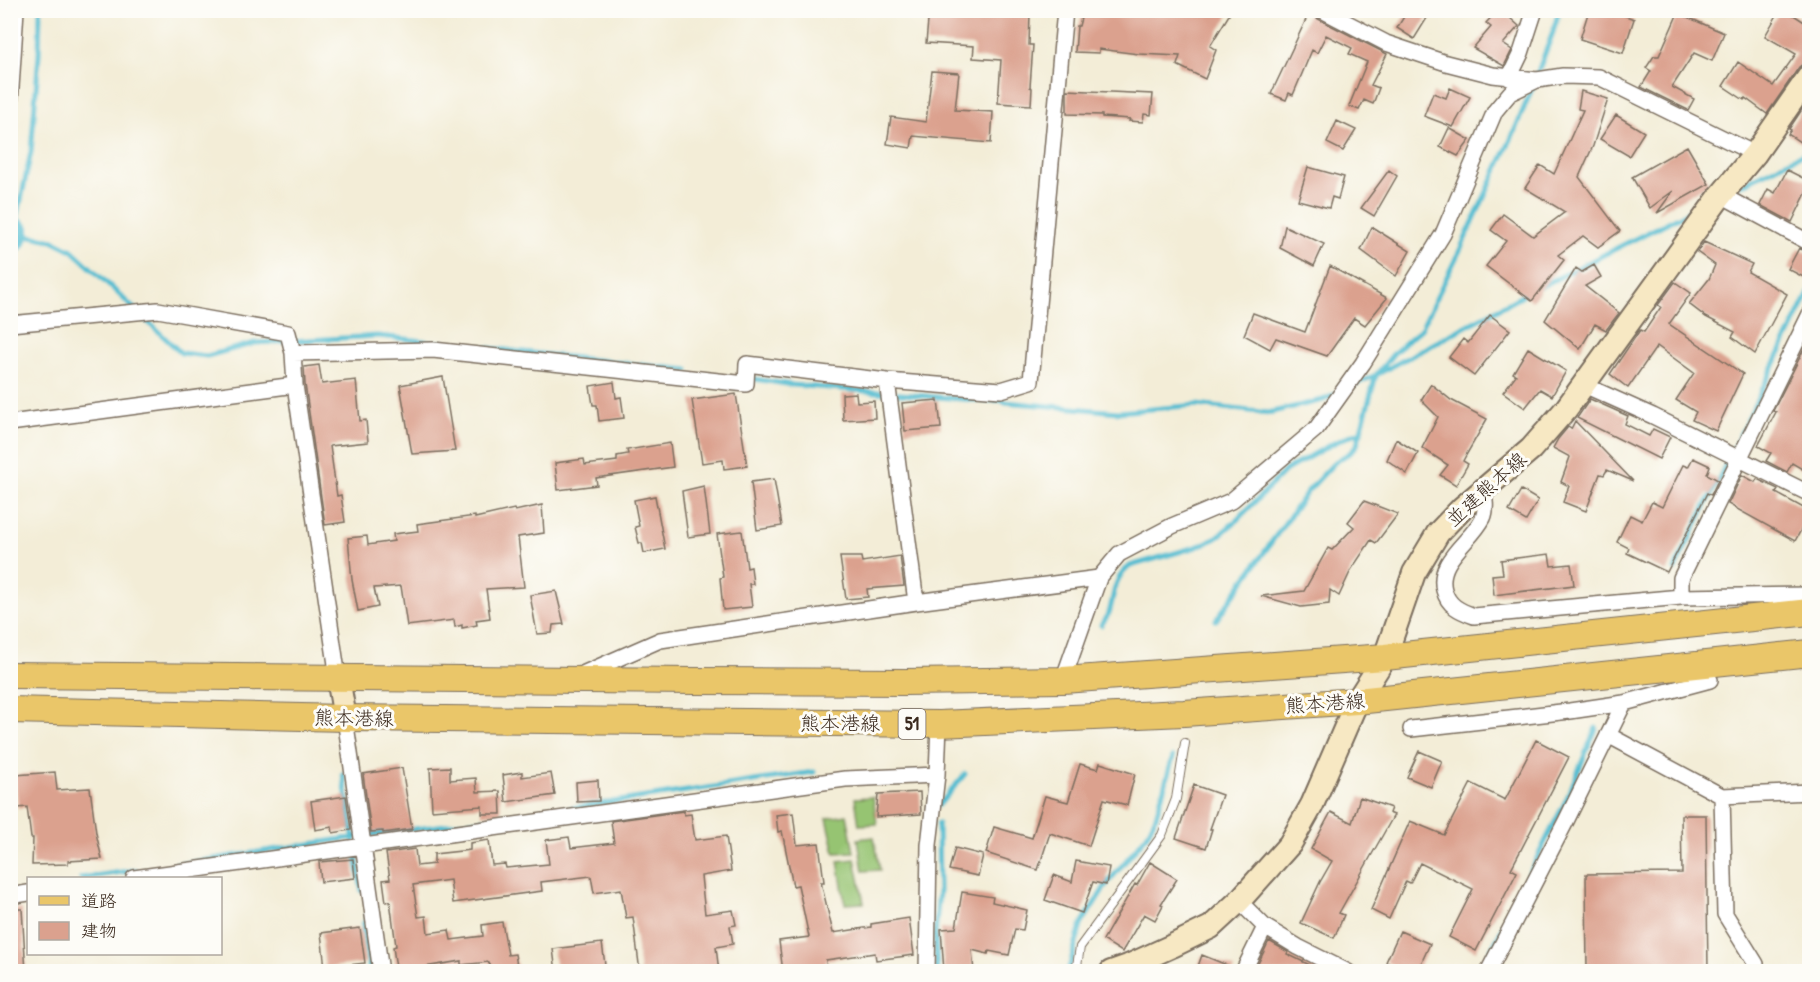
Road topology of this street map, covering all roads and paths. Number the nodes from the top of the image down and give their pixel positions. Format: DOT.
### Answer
graph roads {
  1 [pos="16,10"];
  2 [pos="1065,10"];
  3 [pos="1322,10"];
  4 [pos="1535,10"];
  5 [pos="1809,75"];
  6 [pos="1509,78"];
  7 [pos="1537,80"];
  8 [pos="10,103"];
  9 [pos="1755,154"];
  10 [pos="1721,195"];
  11 [pos="1809,243"];
  12 [pos="1809,314"];
  13 [pos="10,324"];
  14 [pos="293,353"];
  15 [pos="887,381"];
  16 [pos="295,385"];
  17 [pos="1584,385"];
  18 [pos="10,423"];
  19 [pos="1738,458"];
  20 [pos="1483,490"];
  21 [pos="1809,494"];
  22 [pos="1099,578"];
  23 [pos="1809,595"];
  24 [pos="1681,597"];
  25 [pos="916,602"];
  26 [pos="1809,612"];
  27 [pos="1809,653"];
  28 [pos="1385,657"];
  29 [pos="10,675"];
  30 [pos="338,678"];
  31 [pos="571,679"];
  32 [pos="1063,680"];
  33 [pos="1710,680"];
  34 [pos="1357,701"];
  35 [pos="1624,703"];
  36 [pos="10,710"];
  37 [pos="345,718"];
  38 [pos="939,724"];
  39 [pos="1411,729"];
  40 [pos="1608,735"];
  41 [pos="1185,743"];
  42 [pos="937,775"];
  43 [pos="1809,792"];
  44 [pos="1722,796"];
  45 [pos="364,846"];
  46 [pos="148,877"];
  47 [pos="27,893"];
  48 [pos="10,896"];
  49 [pos="1239,901"];
  50 [pos="1265,927"];
  51 [pos="381,972"];
  52 [pos="927,972"];
  53 [pos="1076,972"];
  54 [pos="1111,972"];
  55 [pos="1243,972"];
  56 [pos="1348,972"];
  57 [pos="1488,972"];
  58 [pos="1756,972"];
  1 -- 8 [label="street"];
  2 -- 15 [label="street"];
  3 -- 6 [label="street"];
  4 -- 6 [label="street"];
  5 -- 9 [label="main road, 並建熊本線"];
  6 -- 7 [label="street"];
  7 -- 9 [label="street"];
  7 -- 22 [label="street"];
  9 -- 10 [label="main road, 並建熊本線"];
  10 -- 11 [label="street"];
  10 -- 17 [label="main road, 並建熊本線"];
  12 -- 19 [label="street"];
  13 -- 14 [label="street"];
  14 -- 15 [label="street"];
  14 -- 16 [label="street"];
  15 -- 25 [label="street"];
  16 -- 18 [label="street"];
  16 -- 30 [label="street"];
  17 -- 19 [label="street"];
  17 -- 20 [label="main road, 並建熊本線"];
  19 -- 21 [label="street"];
  19 -- 24 [label="street"];
  20 -- 24 [label="street"];
  20 -- 28 [label="main road, 並建熊本線"];
  22 -- 25 [label="street"];
  22 -- 32 [label="street"];
  23 -- 24 [label="street"];
  25 -- 31 [label="street"];
  26 -- 28 [label="main road, 熊本港線 / 51"];
  27 -- 34 [label="main road, 熊本港線 / 51"];
  28 -- 32 [label="main road, 熊本港線 / 51"];
  28 -- 34 [label="main road, 並建熊本線"];
  29 -- 30 [label="main road, 熊本港線 / 51"];
  30 -- 31 [label="main road, 熊本港線 / 51"];
  30 -- 37 [label="main road"];
  31 -- 32 [label="main road, 熊本港線 / 51"];
  33 -- 35 [label="street"];
  34 -- 38 [label="main road, 熊本港線 / 51"];
  34 -- 49 [label="main road, 並建熊本線"];
  35 -- 39 [label="street"];
  35 -- 40 [label="street"];
  36 -- 37 [label="main road, 熊本港線 / 51"];
  37 -- 38 [label="main road, 熊本港線 / 51"];
  37 -- 45 [label="street"];
  38 -- 42 [label="street"];
  40 -- 44 [label="street"];
  40 -- 57 [label="street"];
  41 -- 53 [label="lane"];
  42 -- 45 [label="street"];
  42 -- 52 [label="street"];
  43 -- 44 [label="street"];
  44 -- 58 [label="street"];
  45 -- 46 [label="street"];
  45 -- 51 [label="street"];
  47 -- 48 [label="street"];
  49 -- 50 [label="street"];
  49 -- 54 [label="main road, 並建熊本線"];
  50 -- 55 [label="street"];
  50 -- 56 [label="street"];
}
